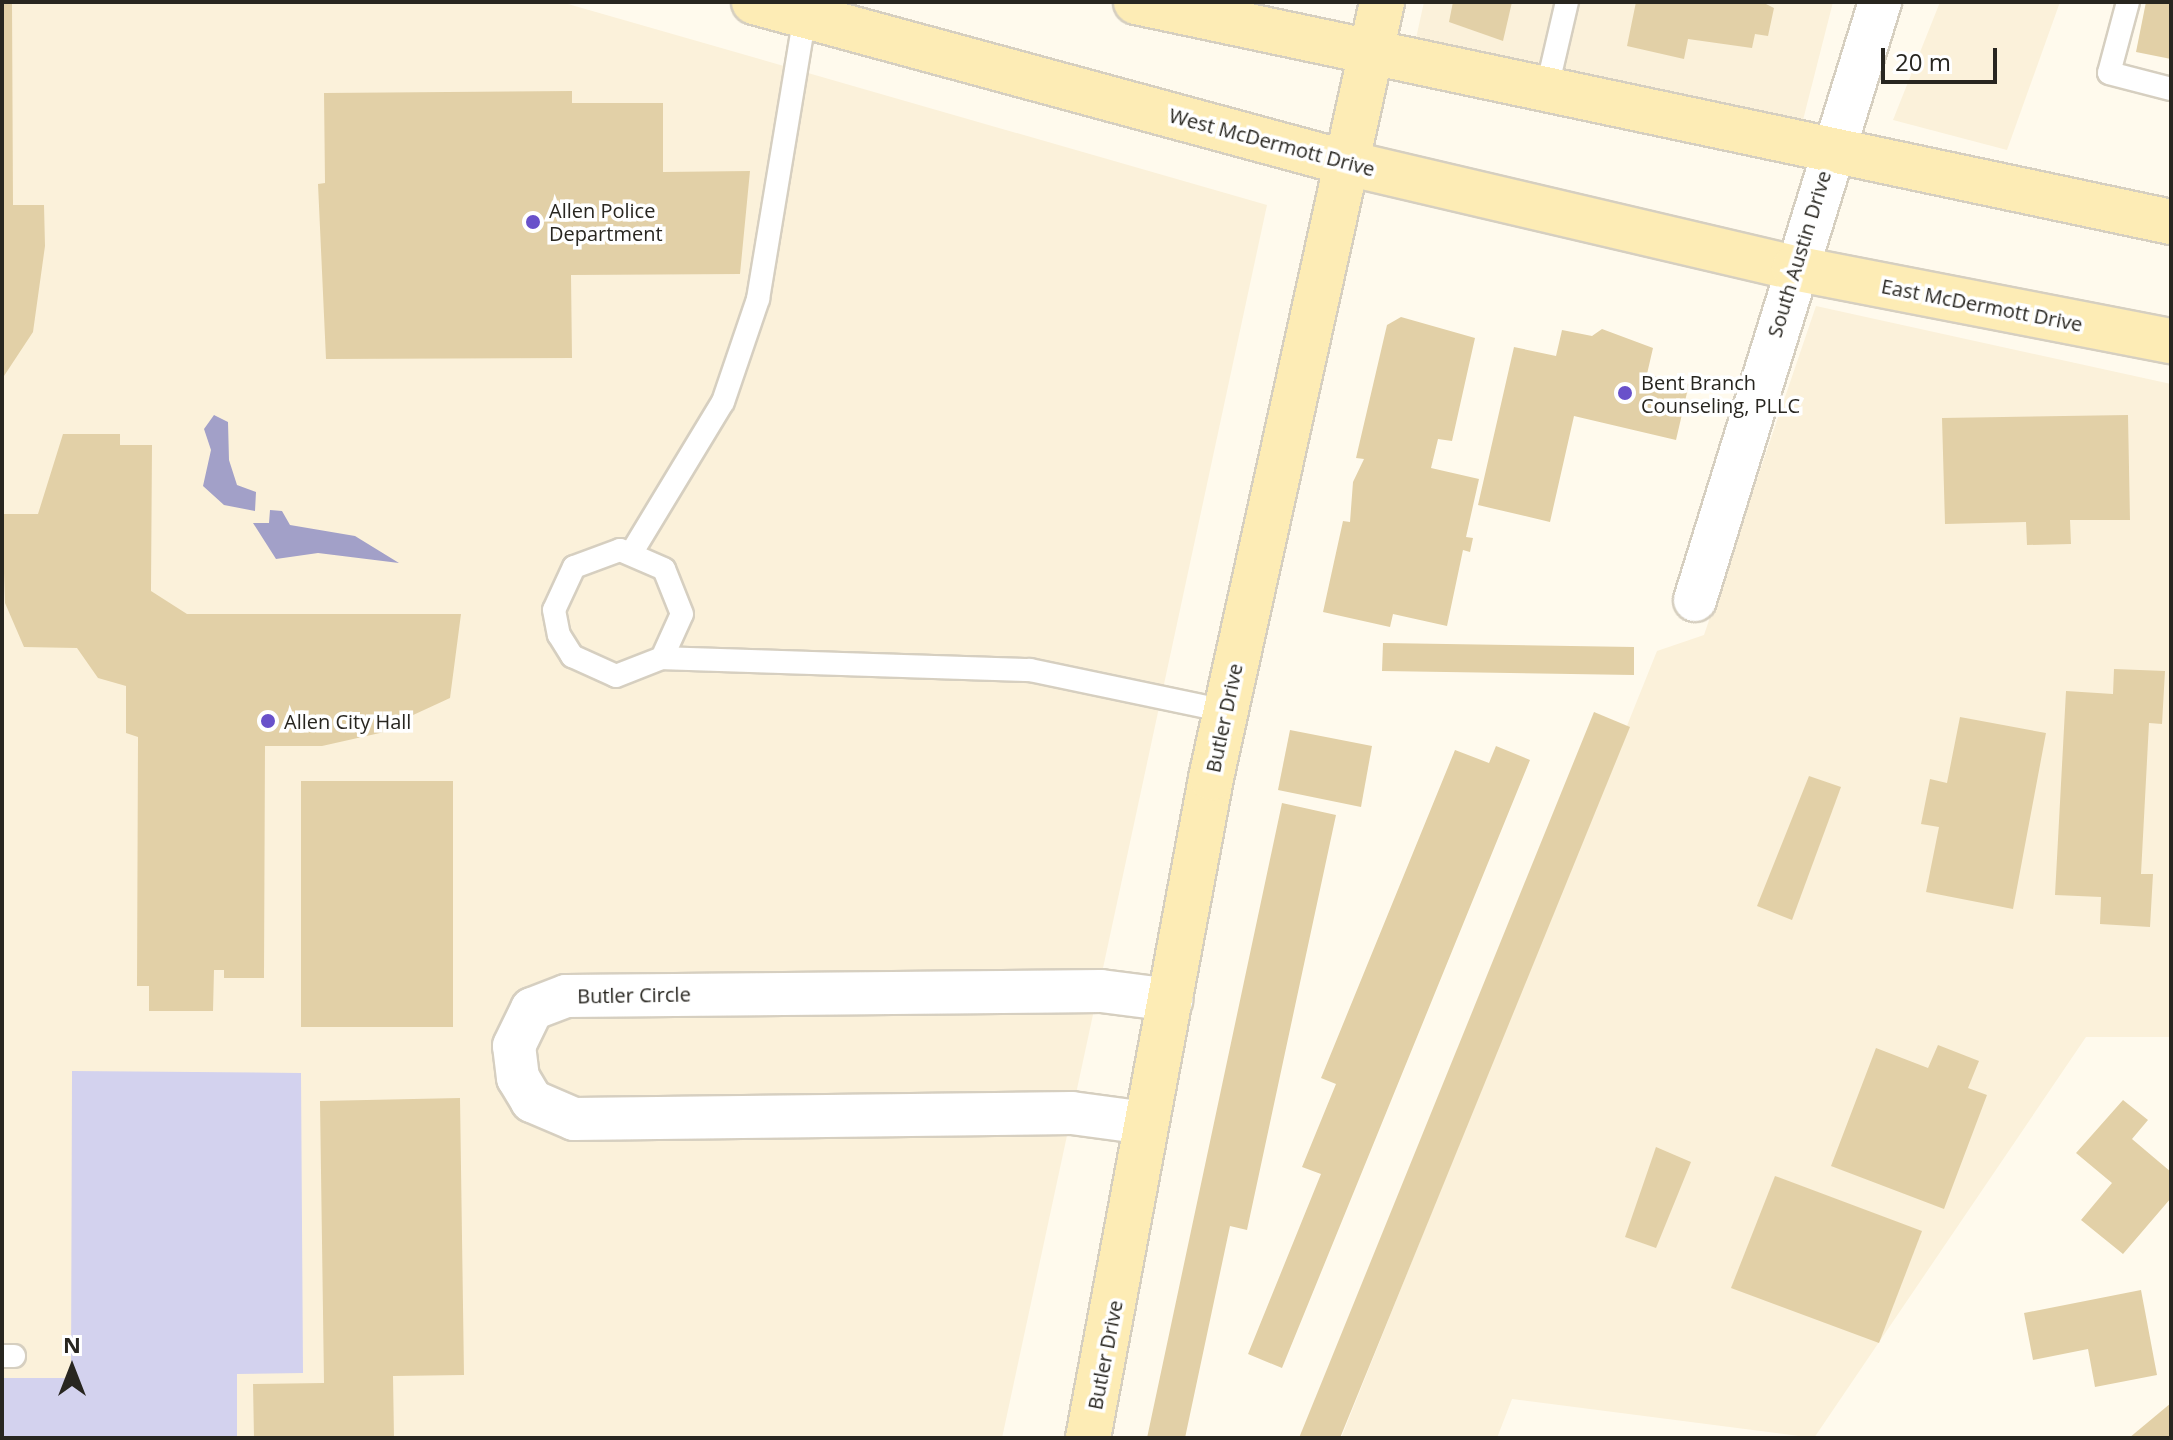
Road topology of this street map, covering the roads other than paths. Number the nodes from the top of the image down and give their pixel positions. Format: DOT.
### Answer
graph roads {
  1 [pos="754,2"];
  2 [pos="1136,2"];
  3 [pos="1382,2"];
  4 [pos="1567,2"];
  5 [pos="1880,2"];
  6 [pos="2128,2"];
  7 [pos="806,8"];
  8 [pos="1371,54"];
  9 [pos="2171,89"];
  10 [pos="1546,92"];
  11 [pos="1830,153"];
  12 [pos="1347,163"];
  13 [pos="2171,222"];
  14 [pos="1794,268"];
  15 [pos="2171,341"];
  16 [pos="632,552"];
  17 [pos="1695,600"];
  18 [pos="662,658"];
  19 [pos="1226,711"];
  20 [pos="1171,1000"];
  21 [pos="1146,1123"];
  22 [pos="1088,1438"];
  1 -- 7 [label="main road, West McDermott Drive"];
  2 -- 8 [label="main road"];
  3 -- 8 [label="main road, Butler Drive"];
  4 -- 10 [label="lane"];
  5 -- 11 [label="street, South Austin Drive"];
  6 -- 9 [label="lane"];
  7 -- 12 [label="main road, West McDermott Drive"];
  7 -- 16 [label="lane"];
  8 -- 10 [label="main road"];
  8 -- 12 [label="main road, Butler Drive"];
  10 -- 11 [label="main road"];
  11 -- 13 [label="main road"];
  11 -- 14 [label="street, South Austin Drive"];
  12 -- 14 [label="main road, West McDermott Drive"];
  12 -- 19 [label="main road, Butler Drive"];
  14 -- 15 [label="main road, East McDermott Drive"];
  14 -- 17 [label="street, South Austin Drive"];
  16 -- 18 [label="lane"];
  16 -- 18 [label="lane"];
  18 -- 19 [label="lane"];
  19 -- 20 [label="main road, Butler Drive"];
  20 -- 21 [label="main road, Butler Drive"];
  20 -- 21 [label="street, Butler Circle"];
  21 -- 22 [label="main road, Butler Drive"];
}
